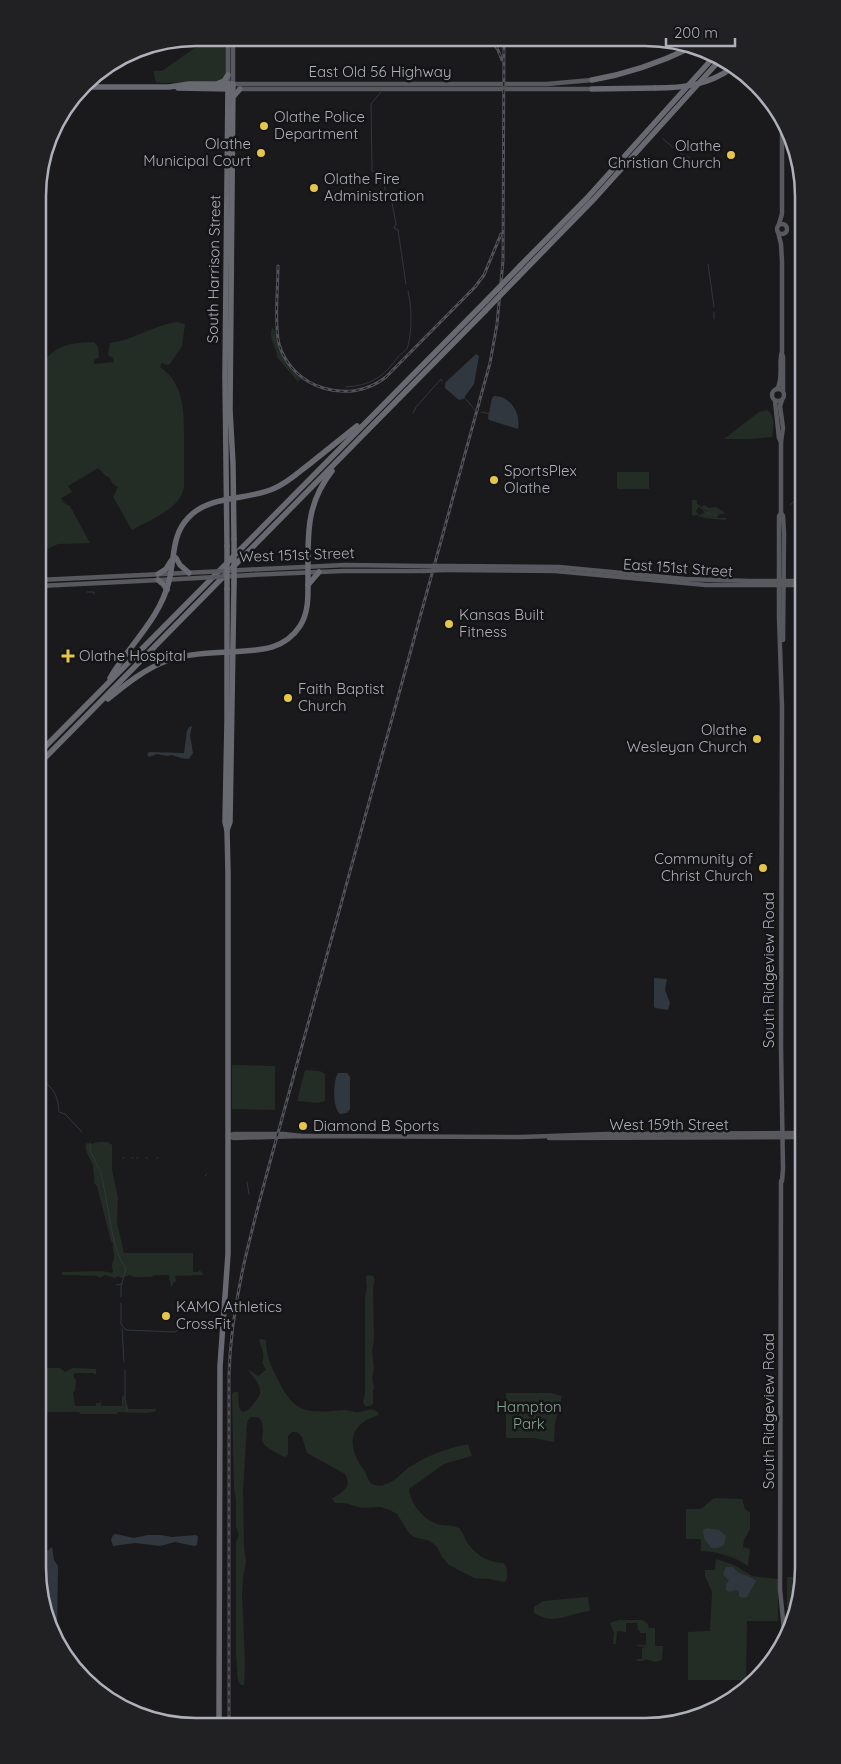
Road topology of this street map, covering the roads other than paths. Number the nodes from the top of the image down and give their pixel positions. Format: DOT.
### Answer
graph roads {
  1 [pos="228,46"];
  2 [pos="232,46"];
  3 [pos="683,51"];
  4 [pos="710,61"];
  5 [pos="716,64"];
  6 [pos="727,71"];
  7 [pos="230,75"];
  8 [pos="592,80"];
  9 [pos="217,86"];
  10 [pos="230,86"];
  11 [pos="242,86"];
  12 [pos="93,87"];
  13 [pos="592,89"];
  14 [pos="230,98"];
  15 [pos="782,137"];
  16 [pos="782,225"];
  17 [pos="781,233"];
  18 [pos="782,354"];
  19 [pos="777,389"];
  20 [pos="783,390"];
  21 [pos="782,400"];
  22 [pos="775,401"];
  23 [pos="375,412"];
  24 [pos="781,442"];
  25 [pos="340,458"];
  26 [pos="227,484"];
  27 [pos="229,501"];
  28 [pos="216,502"];
  29 [pos="174,559"];
  30 [pos="424,568"];
  31 [pos="555,569"];
  32 [pos="307,570"];
  33 [pos="319,572"];
  34 [pos="189,573"];
  35 [pos="172,576"];
  36 [pos="158,577"];
  37 [pos="47,580"];
  38 [pos="795,582"];
  39 [pos="705,583"];
  40 [pos="782,583"];
  41 [pos="795,584"];
  42 [pos="47,585"];
  43 [pos="308,585"];
  44 [pos="167,590"];
  45 [pos="233,638"];
  46 [pos="244,650"];
  47 [pos="231,651"];
  48 [pos="233,665"];
  49 [pos="105,686"];
  50 [pos="86,716"];
  51 [pos="47,745"];
  52 [pos="47,756"];
  53 [pos="227,830"];
  54 [pos="794,1134"];
  55 [pos="782,1135"];
  56 [pos="228,1136"];
  57 [pos="794,1136"];
  58 [pos="783,1624"];
  59 [pos="219,1718"];
  1 -- 7 [label="main road, South Harrison Street"];
  2 -- 7 [label="main road, South Harrison Street"];
  3 -- 8 [label="highway"];
  4 -- 23 [label="highway, bridge"];
  5 -- 25 [label="highway, bridge"];
  6 -- 13 [label="highway, bridge"];
  7 -- 9 [label="highway"];
  7 -- 10 [label="main road, South Harrison Street"];
  7 -- 11 [label="main road"];
  8 -- 11 [label="main road, East Old 56 Highway"];
  9 -- 10 [label="highway, East Old 56 Highway"];
  9 -- 12 [label="highway, East Old 56 Highway"];
  9 -- 14 [label="highway"];
  10 -- 11 [label="main road, East Old 56 Highway"];
  10 -- 14 [label="highway, South Harrison Street"];
  11 -- 13 [label="main road, East Old 56 Highway"];
  11 -- 14 [label="highway"];
  14 -- 26 [label="highway, South Harrison Street"];
  14 -- 27 [label="highway, South Harrison Street"];
  15 -- 16 [label="main road"];
  16 -- 17 [label="main road"];
  16 -- 17 [label="main road"];
  17 -- 18 [label="main road"];
  18 -- 19 [label="main road"];
  18 -- 20 [label="main road"];
  19 -- 20 [label="main road"];
  19 -- 22 [label="main road"];
  20 -- 21 [label="main road"];
  21 -- 22 [label="main road"];
  21 -- 24 [label="main road, South Ridgeview Road"];
  22 -- 24 [label="main road, South Ridgeview Road"];
  23 -- 27 [label="highway"];
  23 -- 49 [label="highway"];
  24 -- 40 [label="main road, South Ridgeview Road"];
  25 -- 32 [label="highway"];
  25 -- 50 [label="highway"];
  26 -- 27 [label="highway, South Harrison Street"];
  26 -- 28 [label="highway"];
  27 -- 28 [label="highway"];
  27 -- 29 [label="highway"];
  27 -- 45 [label="highway, bridge"];
  27 -- 47 [label="highway, bridge"];
  28 -- 29 [label="highway"];
  29 -- 34 [label="highway"];
  29 -- 35 [label="highway"];
  29 -- 36 [label="highway"];
  30 -- 31 [label="main road, West 151st Street, bridge"];
  30 -- 32 [label="main road, West 151st Street"];
  30 -- 33 [label="main road, West 151st Street"];
  31 -- 39 [label="main road, East 151st Street"];
  31 -- 39 [label="main road, East 151st Street"];
  32 -- 33 [label="main road, West 151st Street"];
  32 -- 34 [label="main road, West 151st Street, bridge"];
  32 -- 35 [label="main road, West 151st Street, bridge"];
  32 -- 43 [label="highway"];
  32 -- 46 [label="highway"];
  33 -- 43 [label="highway"];
  34 -- 35 [label="main road, West 151st Street"];
  35 -- 36 [label="main road, West 151st Street"];
  35 -- 44 [label="highway"];
  36 -- 37 [label="main road, West 151st Street"];
  36 -- 42 [label="main road, West 151st Street"];
  36 -- 44 [label="highway"];
  38 -- 40 [label="main road, East 151st Street"];
  39 -- 40 [label="main road, East 151st Street"];
  39 -- 40 [label="main road, East 151st Street"];
  40 -- 41 [label="main road, East 151st Street"];
  40 -- 55 [label="main road, South Ridgeview Road"];
  43 -- 46 [label="highway"];
  44 -- 49 [label="highway"];
  45 -- 46 [label="highway"];
  45 -- 47 [label="highway"];
  46 -- 47 [label="highway"];
  46 -- 48 [label="highway"];
  47 -- 48 [label="highway"];
  47 -- 50 [label="highway"];
  47 -- 53 [label="highway"];
  48 -- 53 [label="highway"];
  49 -- 51 [label="highway"];
  50 -- 52 [label="highway"];
  53 -- 56 [label="highway"];
  54 -- 55 [label="main road, West 159th Street"];
  55 -- 56 [label="main road, West 159th Street"];
  55 -- 57 [label="main road, West 159th Street"];
  55 -- 58 [label="main road, South Ridgeview Road"];
  56 -- 59 [label="highway"];
}
